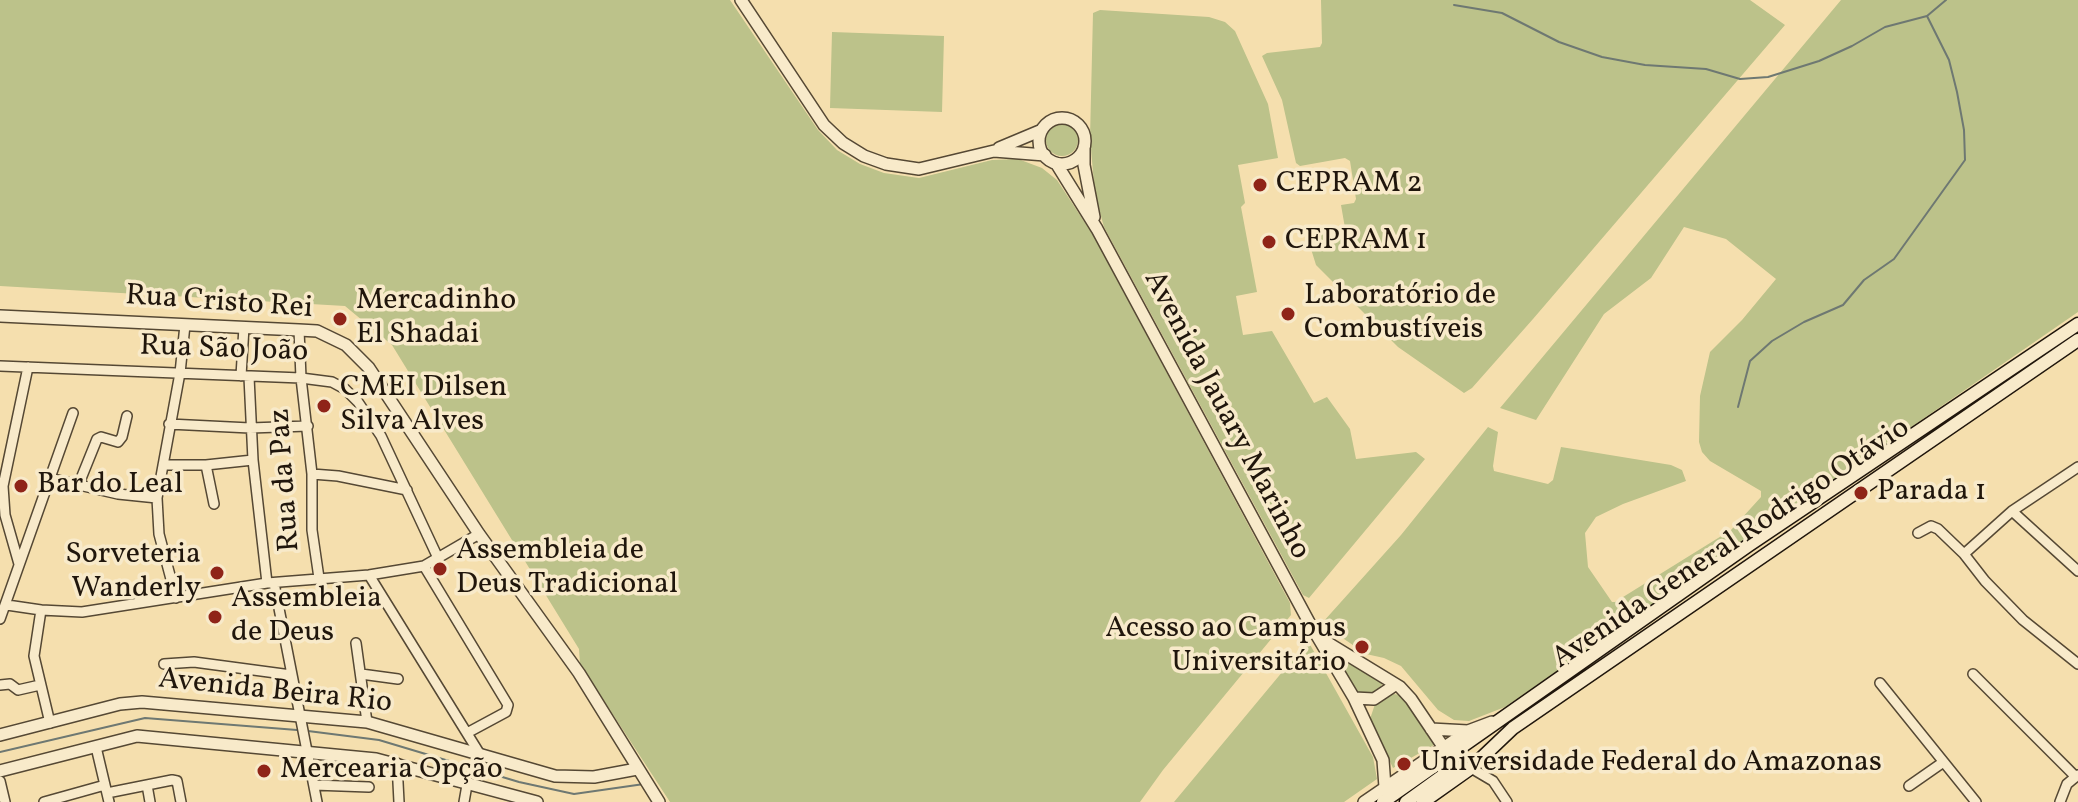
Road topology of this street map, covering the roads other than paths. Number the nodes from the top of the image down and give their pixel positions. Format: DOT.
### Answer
graph roads {
  1 [pos="741,0"];
  2 [pos="1042,130"];
  3 [pos="1084,147"];
  4 [pos="994,151"];
  5 [pos="1045,155"];
  6 [pos="1056,163"];
  7 [pos="1097,229"];
  8 [pos="0,316"];
  9 [pos="2078,324"];
  10 [pos="185,325"];
  11 [pos="244,327"];
  12 [pos="299,330"];
  13 [pos="2078,340"];
  14 [pos="0,366"];
  15 [pos="28,367"];
  16 [pos="180,373"];
  17 [pos="245,376"];
  18 [pos="301,378"];
  19 [pos="73,413"];
  20 [pos="127,416"];
  21 [pos="169,424"];
  22 [pos="308,426"];
  23 [pos="250,428"];
  24 [pos="253,460"];
  25 [pos="163,465"];
  26 [pos="206,465"];
  27 [pos="2076,472"];
  28 [pos="312,474"];
  29 [pos="49,478"];
  30 [pos="78,486"];
  31 [pos="407,490"];
  32 [pos="157,498"];
  33 [pos="214,504"];
  34 [pos="2012,511"];
  35 [pos="1918,533"];
  36 [pos="479,534"];
  37 [pos="1964,554"];
  38 [pos="438,558"];
  39 [pos="19,564"];
  40 [pos="424,566"];
  41 [pos="2078,571"];
  42 [pos="369,575"];
  43 [pos="319,578"];
  44 [pos="271,583"];
  45 [pos="176,598"];
  46 [pos="7,605"];
  47 [pos="41,610"];
  48 [pos="0,619"];
  49 [pos="1310,624"];
  50 [pos="356,643"];
  51 [pos="164,664"];
  52 [pos="2078,664"];
  53 [pos="361,674"];
  54 [pos="1973,674"];
  55 [pos="291,675"];
  56 [pos="398,679"];
  57 [pos="1880,683"];
  58 [pos="0,685"];
  59 [pos="40,685"];
  60 [pos="1395,685"];
  61 [pos="1354,698"];
  62 [pos="1374,699"];
  63 [pos="1363,717"];
  64 [pos="1507,717"];
  65 [pos="301,721"];
  66 [pos="367,722"];
  67 [pos="50,723"];
  68 [pos="1431,729"];
  69 [pos="1468,731"];
  70 [pos="467,733"];
  71 [pos="0,735"];
  72 [pos="306,744"];
  73 [pos="96,747"];
  74 [pos="1446,752"];
  75 [pos="481,756"];
  76 [pos="397,763"];
  77 [pos="1942,763"];
  78 [pos="1471,768"];
  79 [pos="637,769"];
  80 [pos="0,771"];
  81 [pos="2077,776"];
  82 [pos="0,781"];
  83 [pos="147,785"];
  84 [pos="314,785"];
  85 [pos="467,785"];
  86 [pos="1909,786"];
  87 [pos="369,787"];
  88 [pos="1385,787"];
  89 [pos="107,793"];
  90 [pos="80,797"];
  91 [pos="5,802"];
  92 [pos="44,802"];
  93 [pos="150,802"];
  94 [pos="181,802"];
  95 [pos="317,802"];
  96 [pos="399,802"];
  97 [pos="464,802"];
  98 [pos="537,802"];
  99 [pos="659,802"];
  100 [pos="1364,802"];
  101 [pos="1383,802"];
  102 [pos="1406,802"];
  103 [pos="1423,802"];
  104 [pos="1507,802"];
  105 [pos="1976,802"];
  106 [pos="2060,802"];
  1 -- 4 [label="street"];
  2 -- 3 [label="street"];
  2 -- 4 [label="street"];
  2 -- 5 [label="street"];
  3 -- 6 [label="street"];
  3 -- 7 [label="street, Avenida Jauary Marinho"];
  4 -- 5 [label="street"];
  5 -- 6 [label="street"];
  6 -- 7 [label="street, Avenida Jauary Marinho"];
  7 -- 49 [label="street, Avenida Jauary Marinho"];
  8 -- 10 [label="street, Rua Cristo Rei"];
  9 -- 64 [label="main road, Avenida General Rodrigo Otávio"];
  10 -- 11 [label="street, Rua Cristo Rei"];
  10 -- 16 [label="street"];
  11 -- 12 [label="street, Rua Cristo Rei"];
  11 -- 17 [label="street"];
  12 -- 18 [label="street, Rua da Paz"];
  12 -- 36 [label="street, Rua Cristo Rei"];
  13 -- 78 [label="main road, Avenida General Rodrigo Otávio"];
  14 -- 15 [label="street, Rua São João"];
  15 -- 16 [label="street, Rua São João"];
  15 -- 39 [label="street"];
  16 -- 17 [label="street, Rua São João"];
  16 -- 21 [label="street"];
  17 -- 18 [label="street, Rua São João"];
  17 -- 23 [label="street"];
  18 -- 22 [label="street, Rua da Paz"];
  18 -- 31 [label="street, Rua São João"];
  19 -- 29 [label="street"];
  20 -- 30 [label="street"];
  21 -- 23 [label="street"];
  21 -- 25 [label="street"];
  22 -- 23 [label="street"];
  22 -- 28 [label="street, Rua da Paz"];
  23 -- 24 [label="street"];
  24 -- 26 [label="street"];
  24 -- 44 [label="street"];
  25 -- 26 [label="street"];
  25 -- 32 [label="street"];
  26 -- 33 [label="street"];
  27 -- 34 [label="street"];
  28 -- 31 [label="street"];
  28 -- 43 [label="street, Rua da Paz"];
  29 -- 30 [label="street"];
  29 -- 39 [label="street"];
  30 -- 32 [label="street"];
  31 -- 38 [label="street, Rua São João"];
  32 -- 45 [label="street"];
  34 -- 37 [label="street"];
  34 -- 41 [label="street"];
  35 -- 37 [label="street"];
  36 -- 38 [label="street"];
  36 -- 79 [label="street, Rua Cristo Rei"];
  37 -- 52 [label="street"];
  38 -- 40 [label="street"];
  39 -- 46 [label="street"];
  40 -- 42 [label="street"];
  40 -- 70 [label="street"];
  42 -- 43 [label="street"];
  42 -- 70 [label="street"];
  43 -- 44 [label="street"];
  44 -- 45 [label="street"];
  44 -- 55 [label="street"];
  45 -- 47 [label="street"];
  46 -- 47 [label="street"];
  46 -- 48 [label="street"];
  47 -- 59 [label="street"];
  49 -- 60 [label="street, Avenida Jauary Marinho"];
  49 -- 61 [label="street, Avenida Jauary Marinho"];
  50 -- 53 [label="street"];
  51 -- 55 [label="street"];
  53 -- 56 [label="street"];
  53 -- 66 [label="street"];
  54 -- 81 [label="street"];
  55 -- 65 [label="street"];
  57 -- 77 [label="street"];
  58 -- 59 [label="street"];
  59 -- 67 [label="street"];
  60 -- 62 [label="street"];
  60 -- 68 [label="street, Avenida Jauary Marinho"];
  61 -- 62 [label="street"];
  61 -- 63 [label="street, Avenida Jauary Marinho"];
  62 -- 63 [label="street"];
  63 -- 88 [label="street, Avenida Jauary Marinho"];
  64 -- 69 [label="street, Avenida General Rodrigo Otávio"];
  64 -- 74 [label="main road, Avenida General Rodrigo Otávio"];
  65 -- 66 [label="street, Avenida Beira Rio"];
  65 -- 67 [label="street, Avenida Beira Rio"];
  65 -- 72 [label="street"];
  66 -- 75 [label="street, Avenida Beira Rio"];
  67 -- 71 [label="street, Avenida Beira Rio"];
  68 -- 69 [label="street"];
  68 -- 74 [label="street, Avenida Jauary Marinho"];
  69 -- 74 [label="street, Avenida General Rodrigo Otávio"];
  70 -- 75 [label="street"];
  72 -- 73 [label="street, Avenida Beira Rio"];
  72 -- 76 [label="street, Avenida Beira Rio"];
  72 -- 84 [label="street"];
  73 -- 80 [label="street, Avenida Beira Rio"];
  73 -- 89 [label="street"];
  74 -- 88 [label="street, Avenida General Rodrigo Otávio"];
  74 -- 101 [label="main road, Avenida General Rodrigo Otávio"];
  74 -- 102 [label="main road"];
  75 -- 79 [label="street, Avenida Beira Rio"];
  76 -- 85 [label="street, Avenida Beira Rio"];
  76 -- 96 [label="street"];
  77 -- 86 [label="street"];
  77 -- 105 [label="street"];
  78 -- 103 [label="main road, Avenida General Rodrigo Otávio"];
  78 -- 104 [label="street"];
  79 -- 99 [label="street, Rua Cristo Rei"];
  81 -- 106 [label="street"];
  82 -- 91 [label="street"];
  83 -- 89 [label="street"];
  83 -- 93 [label="street"];
  83 -- 94 [label="street"];
  84 -- 87 [label="street"];
  84 -- 95 [label="street"];
  85 -- 97 [label="street"];
  85 -- 98 [label="street, Avenida Beira Rio"];
  88 -- 100 [label="street, Avenida General Rodrigo Otávio"];
  89 -- 90 [label="street"];
  90 -- 92 [label="street"];
}
